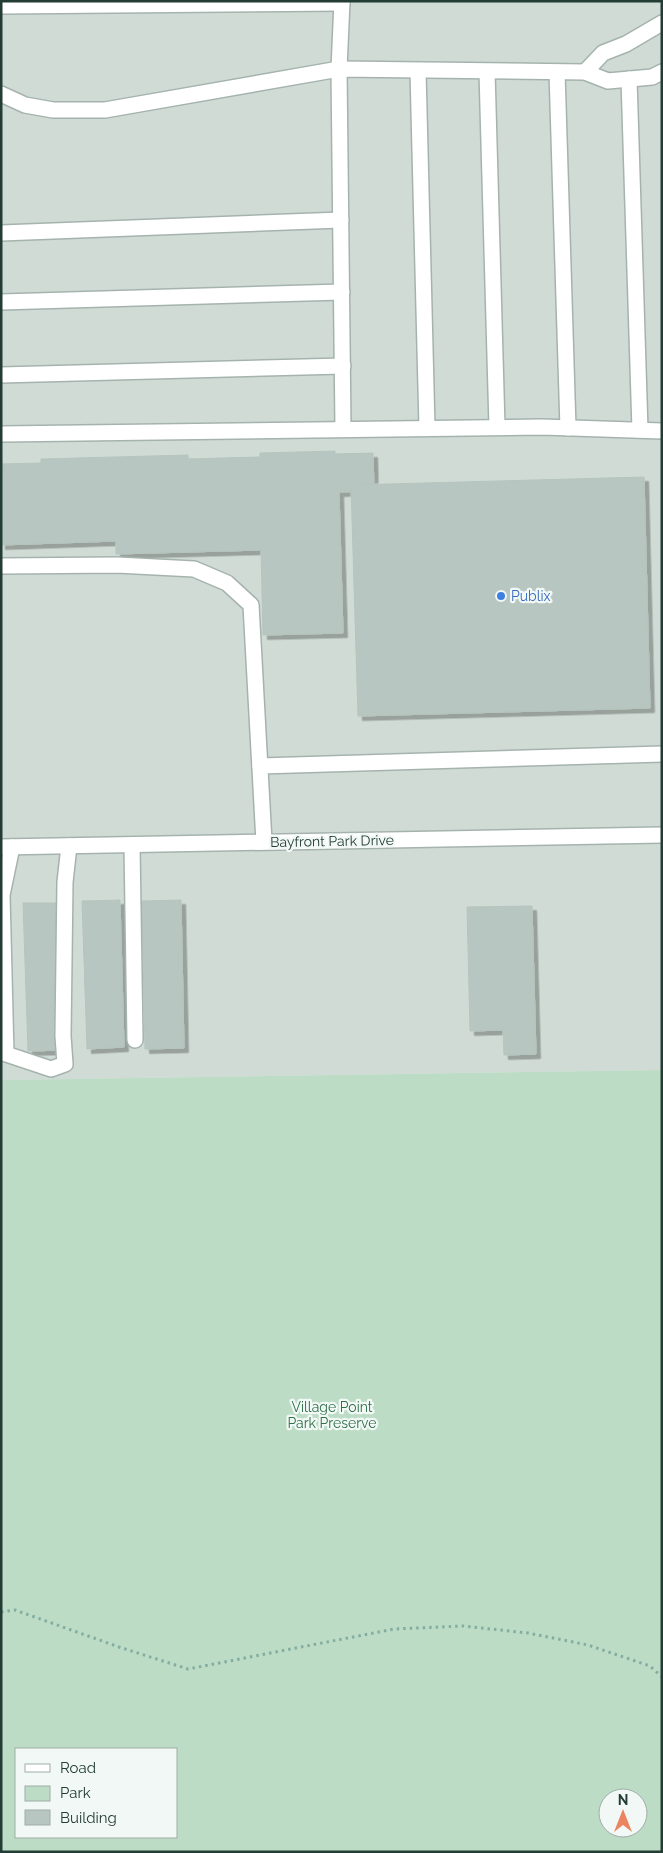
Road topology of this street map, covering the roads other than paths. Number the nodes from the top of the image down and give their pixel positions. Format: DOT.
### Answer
graph roads {
  1 [pos="342,2"];
  2 [pos="1,6"];
  3 [pos="660,27"];
  4 [pos="339,70"];
  5 [pos="418,71"];
  6 [pos="487,72"];
  7 [pos="557,72"];
  8 [pos="585,72"];
  9 [pos="662,72"];
  10 [pos="629,79"];
  11 [pos="1,94"];
  12 [pos="341,220"];
  13 [pos="1,233"];
  14 [pos="342,292"];
  15 [pos="1,302"];
  16 [pos="343,366"];
  17 [pos="1,375"];
  18 [pos="427,428"];
  19 [pos="497,428"];
  20 [pos="568,428"];
  21 [pos="343,429"];
  22 [pos="640,430"];
  23 [pos="662,431"];
  24 [pos="1,434"];
  25 [pos="1,566"];
  26 [pos="662,754"];
  27 [pos="260,766"];
  28 [pos="662,835"];
  29 [pos="264,842"];
  30 [pos="132,845"];
  31 [pos="69,846"];
  32 [pos="6,847"];
  33 [pos="2,895"];
  34 [pos="135,1040"];
  1 -- 2 [label="street"];
  1 -- 4 [label="street"];
  3 -- 8 [label="street"];
  4 -- 5 [label="street"];
  4 -- 11 [label="street"];
  4 -- 12 [label="street"];
  5 -- 6 [label="street"];
  5 -- 18 [label="street"];
  6 -- 7 [label="street"];
  6 -- 19 [label="street"];
  7 -- 8 [label="street"];
  7 -- 20 [label="street"];
  8 -- 10 [label="street"];
  9 -- 10 [label="street"];
  10 -- 22 [label="street"];
  12 -- 13 [label="street"];
  12 -- 14 [label="street"];
  14 -- 15 [label="street"];
  14 -- 16 [label="street"];
  16 -- 17 [label="street"];
  16 -- 21 [label="street"];
  18 -- 19 [label="street"];
  18 -- 21 [label="street"];
  19 -- 20 [label="street"];
  20 -- 22 [label="street"];
  21 -- 24 [label="street"];
  22 -- 23 [label="street"];
  25 -- 27 [label="street"];
  26 -- 27 [label="street"];
  27 -- 29 [label="street"];
  28 -- 29 [label="street, Bayfront Park Drive"];
  29 -- 30 [label="street, Bayfront Park Drive"];
  30 -- 31 [label="street, Bayfront Park Drive"];
  30 -- 34 [label="street"];
  31 -- 32 [label="street, Bayfront Park Drive"];
  31 -- 33 [label="street"];
  32 -- 33 [label="street"];
}
